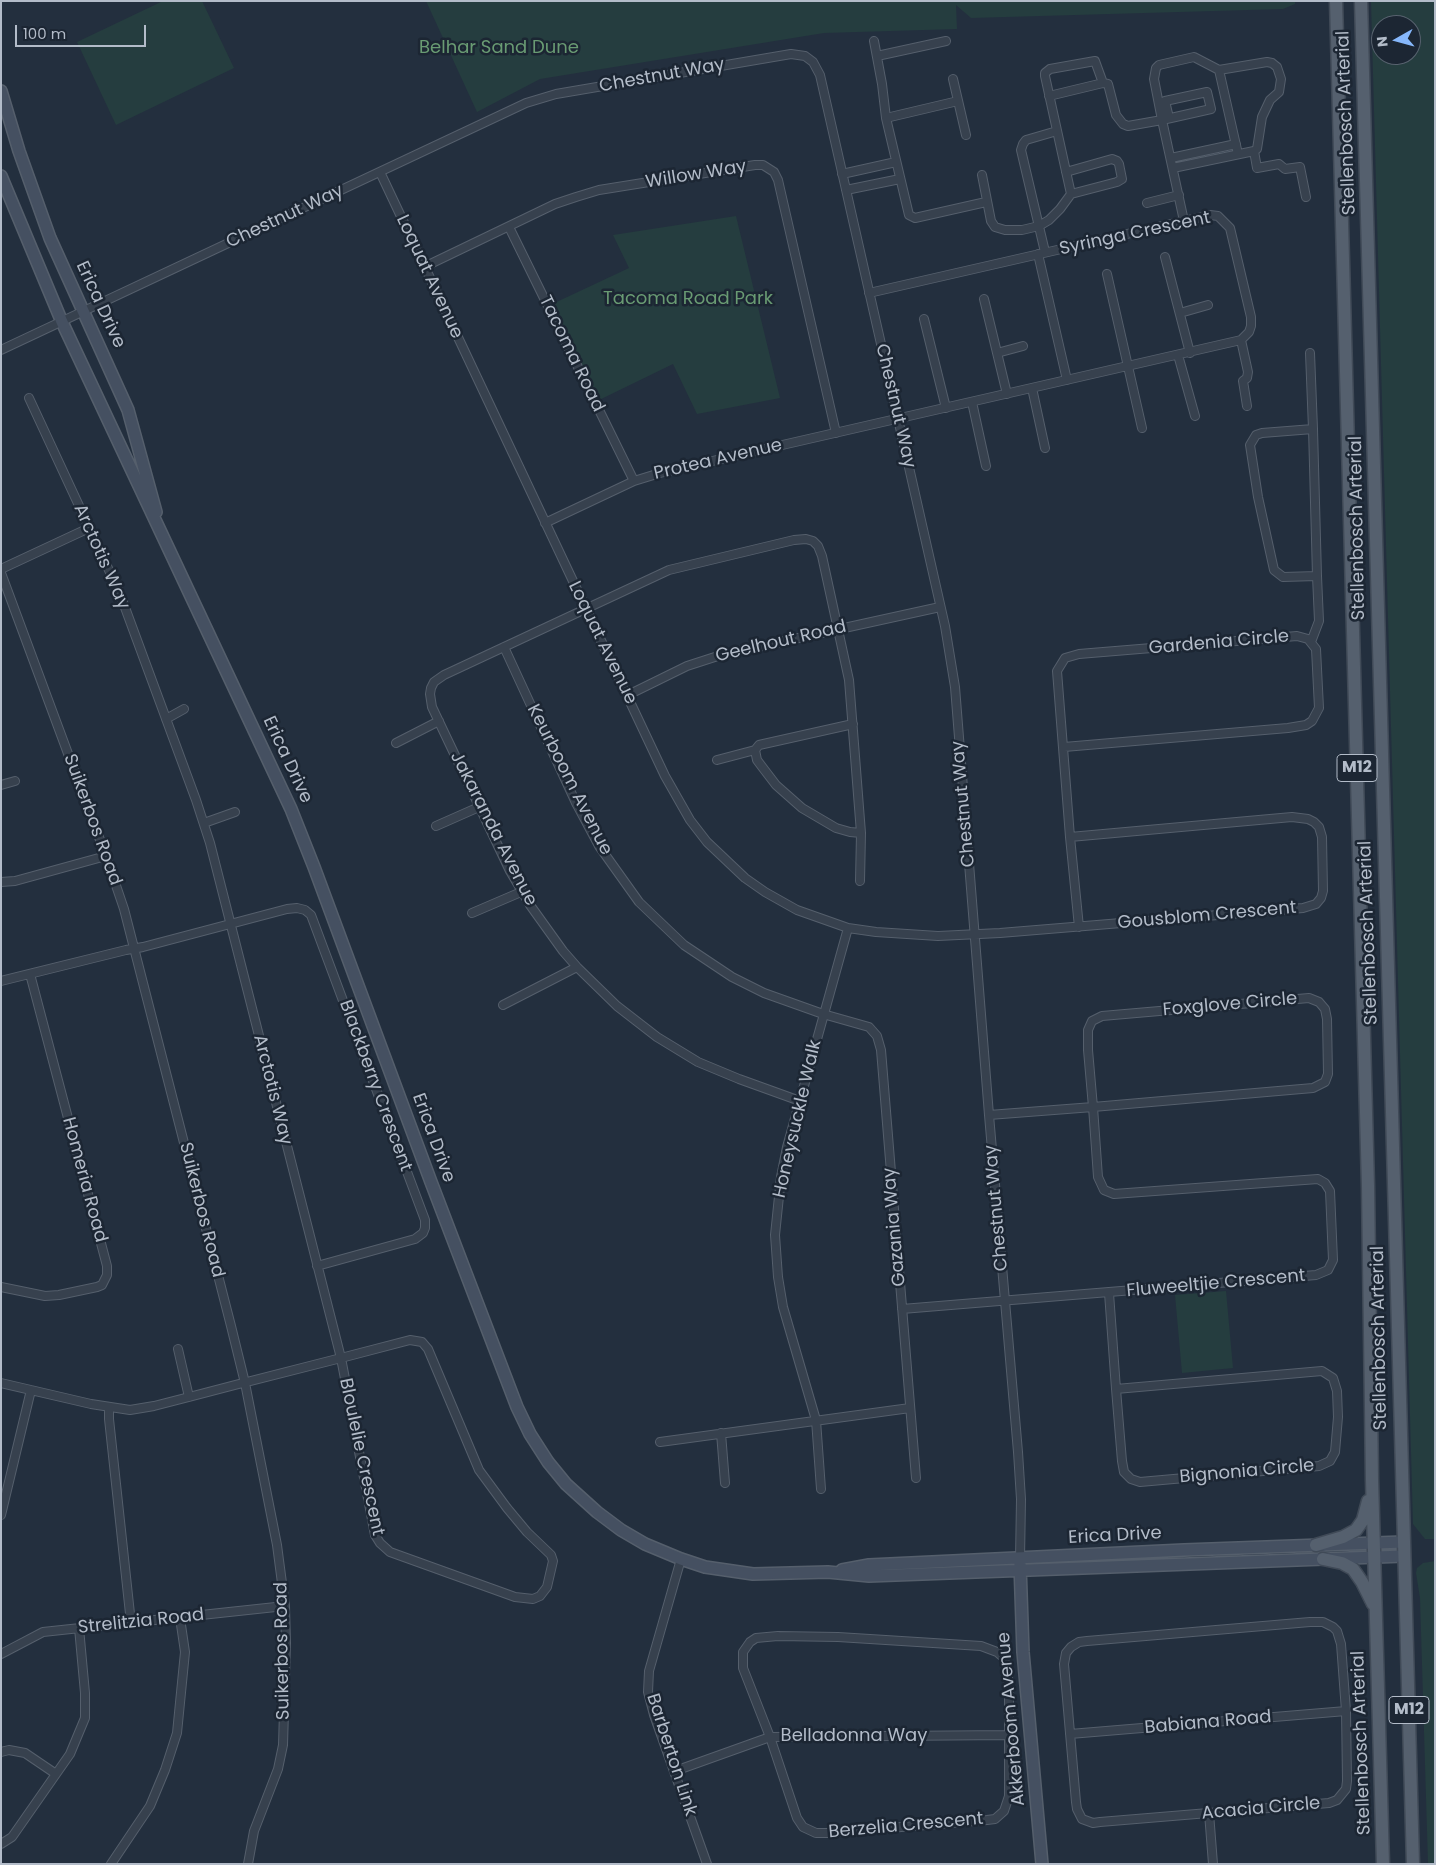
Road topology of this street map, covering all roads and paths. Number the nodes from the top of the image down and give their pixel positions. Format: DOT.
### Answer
graph roads {
  1 [pos="1336,1"];
  2 [pos="1361,1"];
  3 [pos="874,41"];
  4 [pos="946,41"];
  5 [pos="878,56"];
  6 [pos="1219,70"];
  7 [pos="953,79"];
  8 [pos="1103,83"];
  9 [pos="1,91"];
  10 [pos="1049,96"];
  11 [pos="958,101"];
  12 [pos="886,118"];
  13 [pos="1166,119"];
  14 [pos="1057,131"];
  15 [pos="966,135"];
  16 [pos="1236,144"];
  17 [pos="1254,151"];
  18 [pos="1238,154"];
  19 [pos="1170,158"];
  20 [pos="896,162"];
  21 [pos="1173,168"];
  22 [pos="380,172"];
  23 [pos="1066,172"];
  24 [pos="842,174"];
  25 [pos="982,175"];
  26 [pos="1,176"];
  27 [pos="900,179"];
  28 [pos="846,190"];
  29 [pos="1071,194"];
  30 [pos="1179,195"];
  31 [pos="1306,197"];
  32 [pos="986,202"];
  33 [pos="1147,203"];
  34 [pos="1184,220"];
  35 [pos="1039,226"];
  36 [pos="509,227"];
  37 [pos="1042,253"];
  38 [pos="1165,256"];
  39 [pos="424,267"];
  40 [pos="1107,274"];
  41 [pos="869,293"];
  42 [pos="984,300"];
  43 [pos="1208,305"];
  44 [pos="83,312"];
  45 [pos="1180,313"];
  46 [pos="924,319"];
  47 [pos="62,322"];
  48 [pos="1241,340"];
  49 [pos="1023,346"];
  50 [pos="1,350"];
  51 [pos="997,353"];
  52 [pos="1190,353"];
  53 [pos="1310,353"];
  54 [pos="1178,355"];
  55 [pos="1128,367"];
  56 [pos="1067,380"];
  57 [pos="1032,388"];
  58 [pos="1007,394"];
  59 [pos="29,398"];
  60 [pos="972,402"];
  61 [pos="1247,406"];
  62 [pos="946,408"];
  63 [pos="1195,416"];
  64 [pos="898,419"];
  65 [pos="1142,428"];
  66 [pos="1313,429"];
  67 [pos="836,433"];
  68 [pos="1045,448"];
  69 [pos="986,466"];
  70 [pos="634,481"];
  71 [pos="545,523"];
  72 [pos="89,528"];
  73 [pos="163,535"];
  74 [pos="1,569"];
  75 [pos="1,573"];
  76 [pos="1317,576"];
  77 [pos="940,607"];
  78 [pos="585,608"];
  79 [pos="838,628"];
  80 [pos="1310,642"];
  81 [pos="504,646"];
  82 [pos="628,695"];
  83 [pos="184,709"];
  84 [pos="166,719"];
  85 [pos="438,721"];
  86 [pos="853,724"];
  87 [pos="396,743"];
  88 [pos="1064,747"];
  89 [pos="755,750"];
  90 [pos="717,760"];
  91 [pos="15,781"];
  92 [pos="1,785"];
  93 [pos="479,807"];
  94 [pos="235,812"];
  95 [pos="204,823"];
  96 [pos="436,826"];
  97 [pos="862,833"];
  98 [pos="1070,838"];
  99 [pos="106,856"];
  100 [pos="860,881"];
  101 [pos="1,882"];
  102 [pos="521,892"];
  103 [pos="472,913"];
  104 [pos="230,924"];
  105 [pos="1079,927"];
  106 [pos="848,928"];
  107 [pos="975,934"];
  108 [pos="134,948"];
  109 [pos="577,967"];
  110 [pos="30,974"];
  111 [pos="1,981"];
  112 [pos="503,1005"];
  113 [pos="823,1014"];
  114 [pos="800,1101"];
  115 [pos="1093,1107"];
  116 [pos="989,1116"];
  117 [pos="317,1266"];
  118 [pos="1,1287"];
  119 [pos="1109,1293"];
  120 [pos="1005,1301"];
  121 [pos="902,1309"];
  122 [pos="178,1349"];
  123 [pos="341,1358"];
  124 [pos="1,1383"];
  125 [pos="245,1383"];
  126 [pos="1116,1389"];
  127 [pos="31,1390"];
  128 [pos="189,1397"];
  129 [pos="109,1408"];
  130 [pos="910,1408"];
  131 [pos="816,1420"];
  132 [pos="721,1433"];
  133 [pos="660,1442"];
  134 [pos="916,1478"];
  135 [pos="5,1480"];
  136 [pos="1372,1480"];
  137 [pos="725,1482"];
  138 [pos="821,1489"];
  139 [pos="1,1515"];
  140 [pos="1374,1542"];
  141 [pos="1403,1542"];
  142 [pos="1316,1545"];
  143 [pos="1404,1556"];
  144 [pos="1374,1557"];
  145 [pos="1322,1558"];
  146 [pos="680,1559"];
  147 [pos="1020,1559"];
  148 [pos="1020,1571"];
  149 [pos="828,1572"];
  150 [pos="285,1606"];
  151 [pos="1376,1613"];
  152 [pos="180,1618"];
  153 [pos="131,1623"];
  154 [pos="79,1628"];
  155 [pos="1,1654"];
  156 [pos="1346,1711"];
  157 [pos="1070,1734"];
  158 [pos="1009,1735"];
  159 [pos="770,1737"];
  160 [pos="1,1752"];
  161 [pos="675,1771"];
  162 [pos="56,1774"];
  163 [pos="1209,1813"];
  164 [pos="1,1844"];
  165 [pos="111,1864"];
  166 [pos="248,1864"];
  167 [pos="708,1864"];
  168 [pos="1042,1864"];
  169 [pos="1213,1864"];
  170 [pos="1383,1864"];
  171 [pos="1413,1864"];
  1 -- 136 [label="main road, Stellenbosch Arterial / M12"];
  2 -- 141 [label="main road, Stellenbosch Arterial / M12"];
  3 -- 5 [label="street"];
  4 -- 5 [label="street"];
  5 -- 12 [label="street"];
  6 -- 13 [label="street"];
  6 -- 16 [label="street"];
  6 -- 17 [label="street"];
  7 -- 11 [label="street"];
  8 -- 10 [label="street"];
  8 -- 10 [label="street"];
  8 -- 13 [label="street"];
  9 -- 44 [label="main road, Erica Drive"];
  10 -- 14 [label="street"];
  11 -- 12 [label="street"];
  11 -- 15 [label="street"];
  12 -- 20 [label="street"];
  13 -- 13 [label="street"];
  13 -- 19 [label="street"];
  14 -- 23 [label="street"];
  14 -- 35 [label="street"];
  16 -- 18 [label="street"];
  16 -- 19 [label="street"];
  17 -- 18 [label="street"];
  17 -- 31 [label="street"];
  18 -- 21 [label="street"];
  19 -- 21 [label="street"];
  20 -- 24 [label="street"];
  20 -- 27 [label="street"];
  21 -- 30 [label="street"];
  22 -- 24 [label="street, Chestnut Way"];
  22 -- 39 [label="street, Loquat Avenue"];
  22 -- 44 [label="street, Chestnut Way"];
  23 -- 29 [label="street"];
  23 -- 29 [label="street"];
  24 -- 28 [label="street, Chestnut Way"];
  25 -- 32 [label="street"];
  26 -- 47 [label="main road, Erica Drive"];
  27 -- 28 [label="street"];
  27 -- 32 [label="street"];
  28 -- 41 [label="street, Chestnut Way"];
  29 -- 35 [label="street"];
  30 -- 33 [label="street"];
  30 -- 34 [label="street"];
  32 -- 35 [label="street"];
  34 -- 37 [label="street, Syringa Crescent"];
  34 -- 48 [label="street, Syringa Crescent"];
  35 -- 37 [label="street"];
  36 -- 39 [label="street, Willow Way"];
  36 -- 67 [label="street, Willow Way"];
  36 -- 70 [label="street, Tacoma Road"];
  37 -- 41 [label="street, Syringa Crescent"];
  37 -- 56 [label="street"];
  38 -- 45 [label="street"];
  39 -- 71 [label="street, Loquat Avenue"];
  40 -- 55 [label="street"];
  41 -- 64 [label="street, Chestnut Way"];
  42 -- 51 [label="street"];
  43 -- 45 [label="street"];
  44 -- 47 [label="street, Chestnut Way"];
  44 -- 73 [label="main road, Erica Drive"];
  45 -- 52 [label="street"];
  46 -- 62 [label="street"];
  47 -- 50 [label="street, Chestnut Way"];
  47 -- 73 [label="main road, Erica Drive"];
  48 -- 52 [label="street"];
  48 -- 61 [label="street"];
  49 -- 51 [label="street"];
  51 -- 58 [label="street"];
  52 -- 54 [label="street"];
  53 -- 66 [label="street"];
  54 -- 55 [label="street"];
  54 -- 63 [label="street"];
  55 -- 56 [label="street"];
  55 -- 65 [label="street"];
  56 -- 57 [label="street"];
  57 -- 58 [label="street"];
  57 -- 68 [label="street"];
  58 -- 60 [label="street"];
  59 -- 72 [label="street, Arctotis Way"];
  60 -- 62 [label="street"];
  60 -- 69 [label="street"];
  62 -- 64 [label="street"];
  64 -- 67 [label="street, Protea Avenue"];
  64 -- 77 [label="street, Chestnut Way"];
  66 -- 76 [label="street"];
  66 -- 76 [label="street"];
  67 -- 70 [label="street, Protea Avenue"];
  70 -- 71 [label="street, Protea Avenue"];
  71 -- 78 [label="street, Loquat Avenue"];
  72 -- 74 [label="street"];
  72 -- 84 [label="street, Arctotis Way"];
  73 -- 146 [label="main road, Erica Drive"];
  75 -- 99 [label="street, Suikerbos Road"];
  76 -- 80 [label="street"];
  77 -- 79 [label="street, Geelhout Road"];
  77 -- 107 [label="street, Chestnut Way"];
  78 -- 79 [label="street"];
  78 -- 81 [label="street"];
  78 -- 82 [label="street, Loquat Avenue"];
  79 -- 82 [label="street, Geelhout Road"];
  79 -- 86 [label="street"];
  80 -- 88 [label="street, Gardenia Circle"];
  80 -- 88 [label="street, Gardenia Circle"];
  81 -- 85 [label="street, Jakaranda Avenue"];
  81 -- 113 [label="street, Keurboom Avenue"];
  82 -- 106 [label="street, Loquat Avenue"];
  83 -- 84 [label="street"];
  84 -- 95 [label="street, Arctotis Way"];
  85 -- 87 [label="street"];
  85 -- 93 [label="street, Jakaranda Avenue"];
  86 -- 89 [label="street"];
  86 -- 97 [label="street"];
  88 -- 98 [label="street, Gardenia Circle"];
  89 -- 90 [label="street"];
  89 -- 97 [label="street"];
  91 -- 92 [label="street"];
  93 -- 96 [label="street"];
  93 -- 102 [label="street, Jakaranda Avenue"];
  94 -- 95 [label="street"];
  95 -- 104 [label="street, Arctotis Way"];
  97 -- 100 [label="street"];
  98 -- 105 [label="street, Gardenia Circle"];
  98 -- 105 [label="street, Gousblom Crescent"];
  99 -- 101 [label="street"];
  99 -- 108 [label="street, Suikerbos Road"];
  102 -- 103 [label="street"];
  102 -- 109 [label="street, Jakaranda Avenue"];
  104 -- 108 [label="street"];
  104 -- 117 [label="street, Arctotis Way"];
  104 -- 117 [label="street, Blackberry Crescent"];
  105 -- 107 [label="street, Gousblom Crescent"];
  106 -- 107 [label="street, Loquat Avenue"];
  106 -- 113 [label="street, Honeysuckle Walk"];
  107 -- 116 [label="street, Chestnut Way"];
  108 -- 110 [label="street"];
  108 -- 125 [label="street, Suikerbos Road"];
  109 -- 112 [label="street"];
  109 -- 114 [label="street, Jakaranda Avenue"];
  110 -- 111 [label="street"];
  110 -- 118 [label="street, Homeria Road"];
  113 -- 114 [label="street, Honeysuckle Walk"];
  113 -- 121 [label="street, Gazania Way"];
  114 -- 131 [label="street, Honeysuckle Walk"];
  115 -- 115 [label="street, Foxglove Circle"];
  115 -- 116 [label="street, Foxglove Circle"];
  115 -- 119 [label="street, Fluweeltjie Crescent"];
  116 -- 120 [label="street, Chestnut Way"];
  117 -- 123 [label="street, Arctotis Way"];
  119 -- 120 [label="street, Fluweeltjie Crescent"];
  119 -- 126 [label="street, Bignonia Circle"];
  120 -- 121 [label="street, Fluweeltjie Crescent"];
  120 -- 147 [label="street, Chestnut Way"];
  121 -- 130 [label="street, Gazania Way"];
  122 -- 128 [label="street"];
  123 -- 123 [label="street, Bloulelie Crescent"];
  123 -- 125 [label="street, Bloulelie Crescent"];
  124 -- 127 [label="street, Bloulelie Crescent"];
  125 -- 128 [label="street, Bloulelie Crescent"];
  125 -- 150 [label="street, Suikerbos Road"];
  126 -- 126 [label="street, Bignonia Circle"];
  127 -- 129 [label="street, Bloulelie Crescent"];
  127 -- 135 [label="street"];
  128 -- 129 [label="street, Bloulelie Crescent"];
  129 -- 153 [label="street"];
  130 -- 131 [label="street"];
  130 -- 134 [label="street, Gazania Way"];
  131 -- 132 [label="street"];
  131 -- 138 [label="street, Honeysuckle Walk"];
  132 -- 133 [label="street"];
  132 -- 137 [label="street"];
  135 -- 139 [label="street"];
  136 -- 140 [label="main road, Stellenbosch Arterial / M12"];
  136 -- 142 [label="main road"];
  140 -- 141 [label="main road, Erica Drive"];
  140 -- 142 [label="main road, Erica Drive"];
  140 -- 144 [label="main road, Stellenbosch Arterial / M12"];
  141 -- 143 [label="main road, Stellenbosch Arterial / M12"];
  142 -- 147 [label="main road, Erica Drive"];
  143 -- 144 [label="main road, Erica Drive"];
  143 -- 171 [label="main road, Stellenbosch Arterial / M12"];
  144 -- 145 [label="main road, Erica Drive"];
  144 -- 151 [label="main road, Stellenbosch Arterial / M12"];
  145 -- 148 [label="main road, Erica Drive"];
  145 -- 151 [label="main road"];
  146 -- 149 [label="main road, Erica Drive"];
  146 -- 161 [label="street, Barberton Link"];
  147 -- 148 [label="main road, Akkerboom Avenue"];
  147 -- 149 [label="main road, Erica Drive"];
  148 -- 149 [label="main road, Erica Drive"];
  148 -- 168 [label="main road, Akkerboom Avenue"];
  150 -- 152 [label="street, Strelitzia Road"];
  150 -- 166 [label="street, Suikerbos Road"];
  151 -- 170 [label="main road, Stellenbosch Arterial / M12"];
  152 -- 153 [label="street, Strelitzia Road"];
  152 -- 165 [label="street"];
  153 -- 154 [label="street, Strelitzia Road"];
  154 -- 155 [label="street, Strelitzia Road"];
  154 -- 162 [label="street"];
  156 -- 157 [label="street, Babiana Road"];
  156 -- 157 [label="street, Acacia Circle"];
  156 -- 163 [label="street, Acacia Circle"];
  157 -- 163 [label="street, Acacia Circle"];
  158 -- 159 [label="street, Belladonna Way"];
  158 -- 159 [label="street, Berzelia Crescent"];
  158 -- 159 [label="street, Berzelia Crescent"];
  159 -- 161 [label="street, Belladonna Way"];
  160 -- 162 [label="street"];
  161 -- 167 [label="street, Barberton Link"];
  162 -- 164 [label="street"];
  163 -- 169 [label="street"];
}
